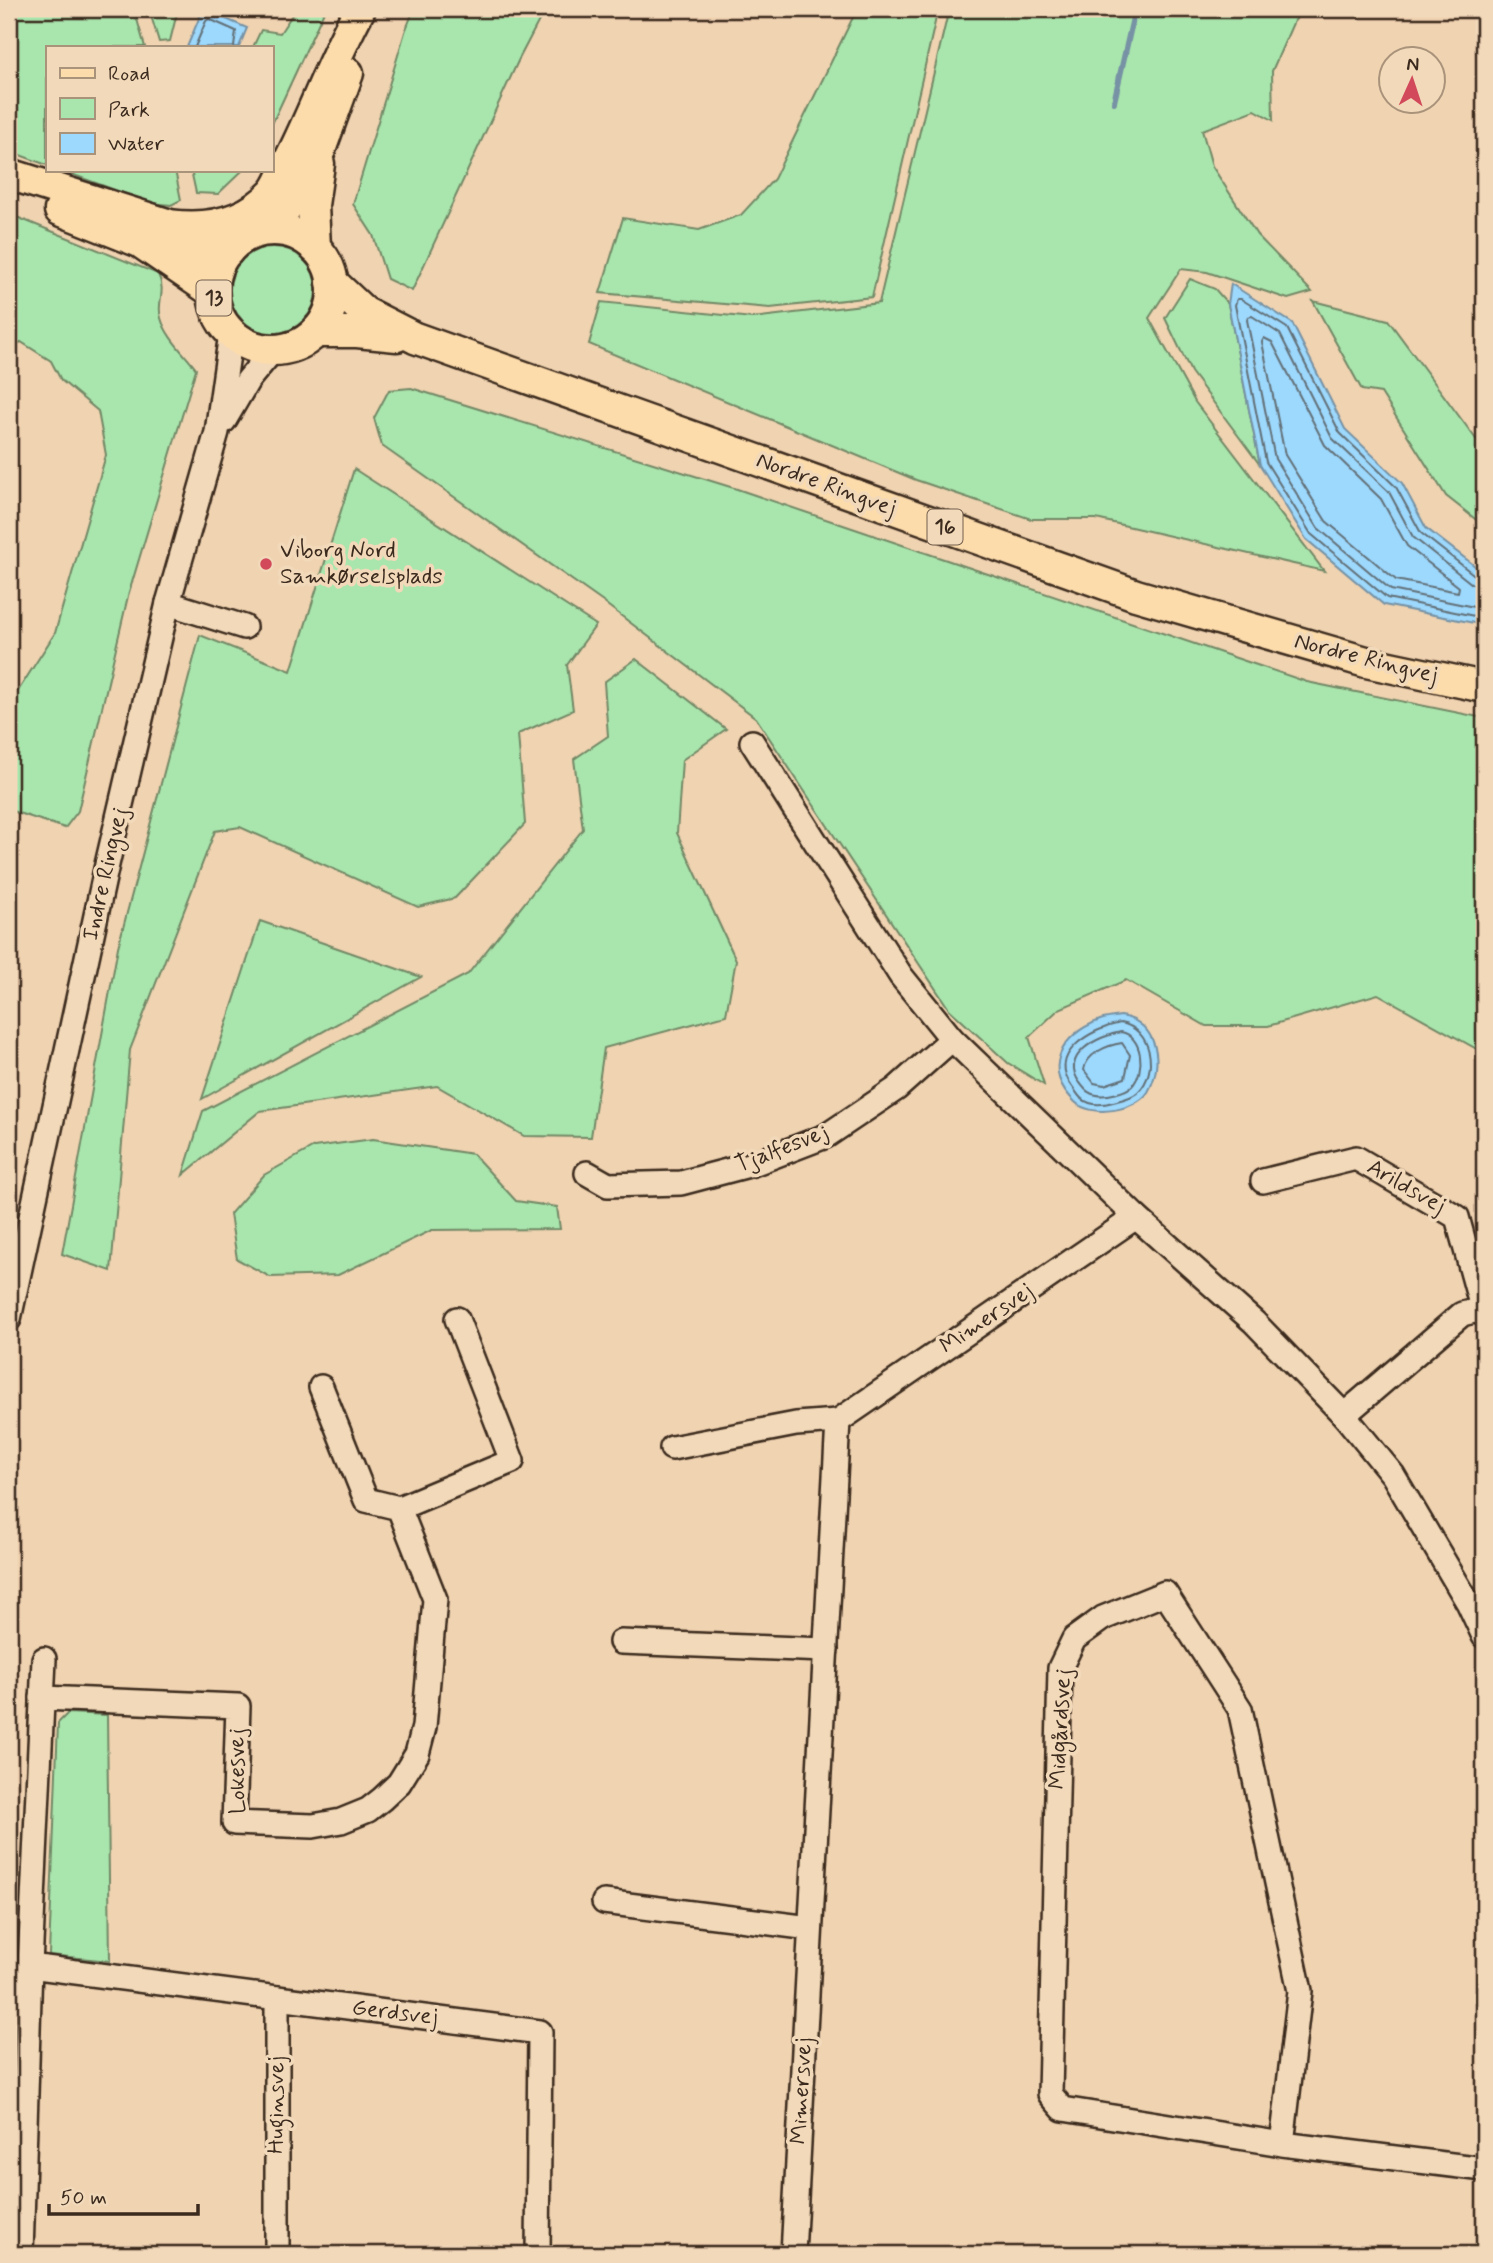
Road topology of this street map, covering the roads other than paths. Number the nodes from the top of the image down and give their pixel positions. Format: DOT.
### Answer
graph roads {
  1 [pos="360,9"];
  2 [pos="373,9"];
  3 [pos="320,150"];
  4 [pos="9,174"];
  5 [pos="9,188"];
  6 [pos="268,231"];
  7 [pos="140,242"];
  8 [pos="316,248"];
  9 [pos="228,251"];
  10 [pos="332,282"];
  11 [pos="213,292"];
  12 [pos="316,331"];
  13 [pos="231,333"];
  14 [pos="415,338"];
  15 [pos="273,350"];
  16 [pos="217,432"];
  17 [pos="168,603"];
  18 [pos="244,627"];
  19 [pos="1484,687"];
  20 [pos="752,742"];
  21 [pos="952,1039"];
  22 [pos="587,1173"];
  23 [pos="1263,1181"];
  24 [pos="1136,1217"];
  25 [pos="1483,1312"];
  26 [pos="9,1319"];
  27 [pos="457,1319"];
  28 [pos="321,1387"];
  29 [pos="1343,1415"];
  30 [pos="838,1421"];
  31 [pos="672,1448"];
  32 [pos="399,1508"];
  33 [pos="1484,1636"];
  34 [pos="621,1642"];
  35 [pos="826,1650"];
  36 [pos="44,1659"];
  37 [pos="42,1698"];
  38 [pos="604,1902"];
  39 [pos="810,1928"];
  40 [pos="30,1966"];
  41 [pos="277,1998"];
  42 [pos="19,2004"];
  43 [pos="1282,2144"];
  44 [pos="1484,2169"];
  45 [pos="21,2254"];
  46 [pos="276,2254"];
  47 [pos="538,2254"];
  48 [pos="793,2254"];
  1 -- 4 [label="main road"];
  2 -- 3 [label="main road"];
  3 -- 6 [label="main road"];
  3 -- 8 [label="main road"];
  5 -- 7 [label="main road, 13"];
  6 -- 8 [label="main road"];
  6 -- 9 [label="main road, 13"];
  7 -- 9 [label="main road"];
  7 -- 11 [label="main road, 13"];
  8 -- 10 [label="main road"];
  9 -- 11 [label="main road, 13"];
  10 -- 12 [label="main road"];
  10 -- 14 [label="main road, Nordre Ringvej / 16"];
  11 -- 13 [label="main road, 13"];
  12 -- 14 [label="main road, Nordre Ringvej / 16"];
  12 -- 15 [label="main road"];
  13 -- 15 [label="main road, 13"];
  13 -- 16 [label="street, Indre Ringvej"];
  14 -- 19 [label="main road, Nordre Ringvej / 16"];
  15 -- 16 [label="street, Indre Ringvej"];
  16 -- 17 [label="street, Indre Ringvej"];
  17 -- 18 [label="street"];
  17 -- 26 [label="street, Indre Ringvej"];
  20 -- 21 [label="street"];
  21 -- 22 [label="street, Tjalfesvej"];
  21 -- 24 [label="street"];
  23 -- 25 [label="street, Arildsvej"];
  24 -- 29 [label="street"];
  24 -- 30 [label="street, Mimersvej"];
  25 -- 29 [label="street, Arildsvej"];
  27 -- 32 [label="street"];
  28 -- 32 [label="street"];
  29 -- 33 [label="street"];
  30 -- 31 [label="street"];
  30 -- 35 [label="street, Mimersvej"];
  32 -- 37 [label="street, Lokesvej"];
  34 -- 35 [label="street"];
  35 -- 39 [label="street, Mimersvej"];
  36 -- 37 [label="street"];
  37 -- 40 [label="street"];
  38 -- 39 [label="street"];
  39 -- 48 [label="street, Mimersvej"];
  40 -- 41 [label="street, Gerdsvej"];
  40 -- 42 [label="street"];
  41 -- 46 [label="street, Huginsvej"];
  41 -- 47 [label="street, Gerdsvej"];
  42 -- 45 [label="street"];
  43 -- 43 [label="street, Midgårdsvej"];
  43 -- 44 [label="street, Midgårdsvej"];
}
